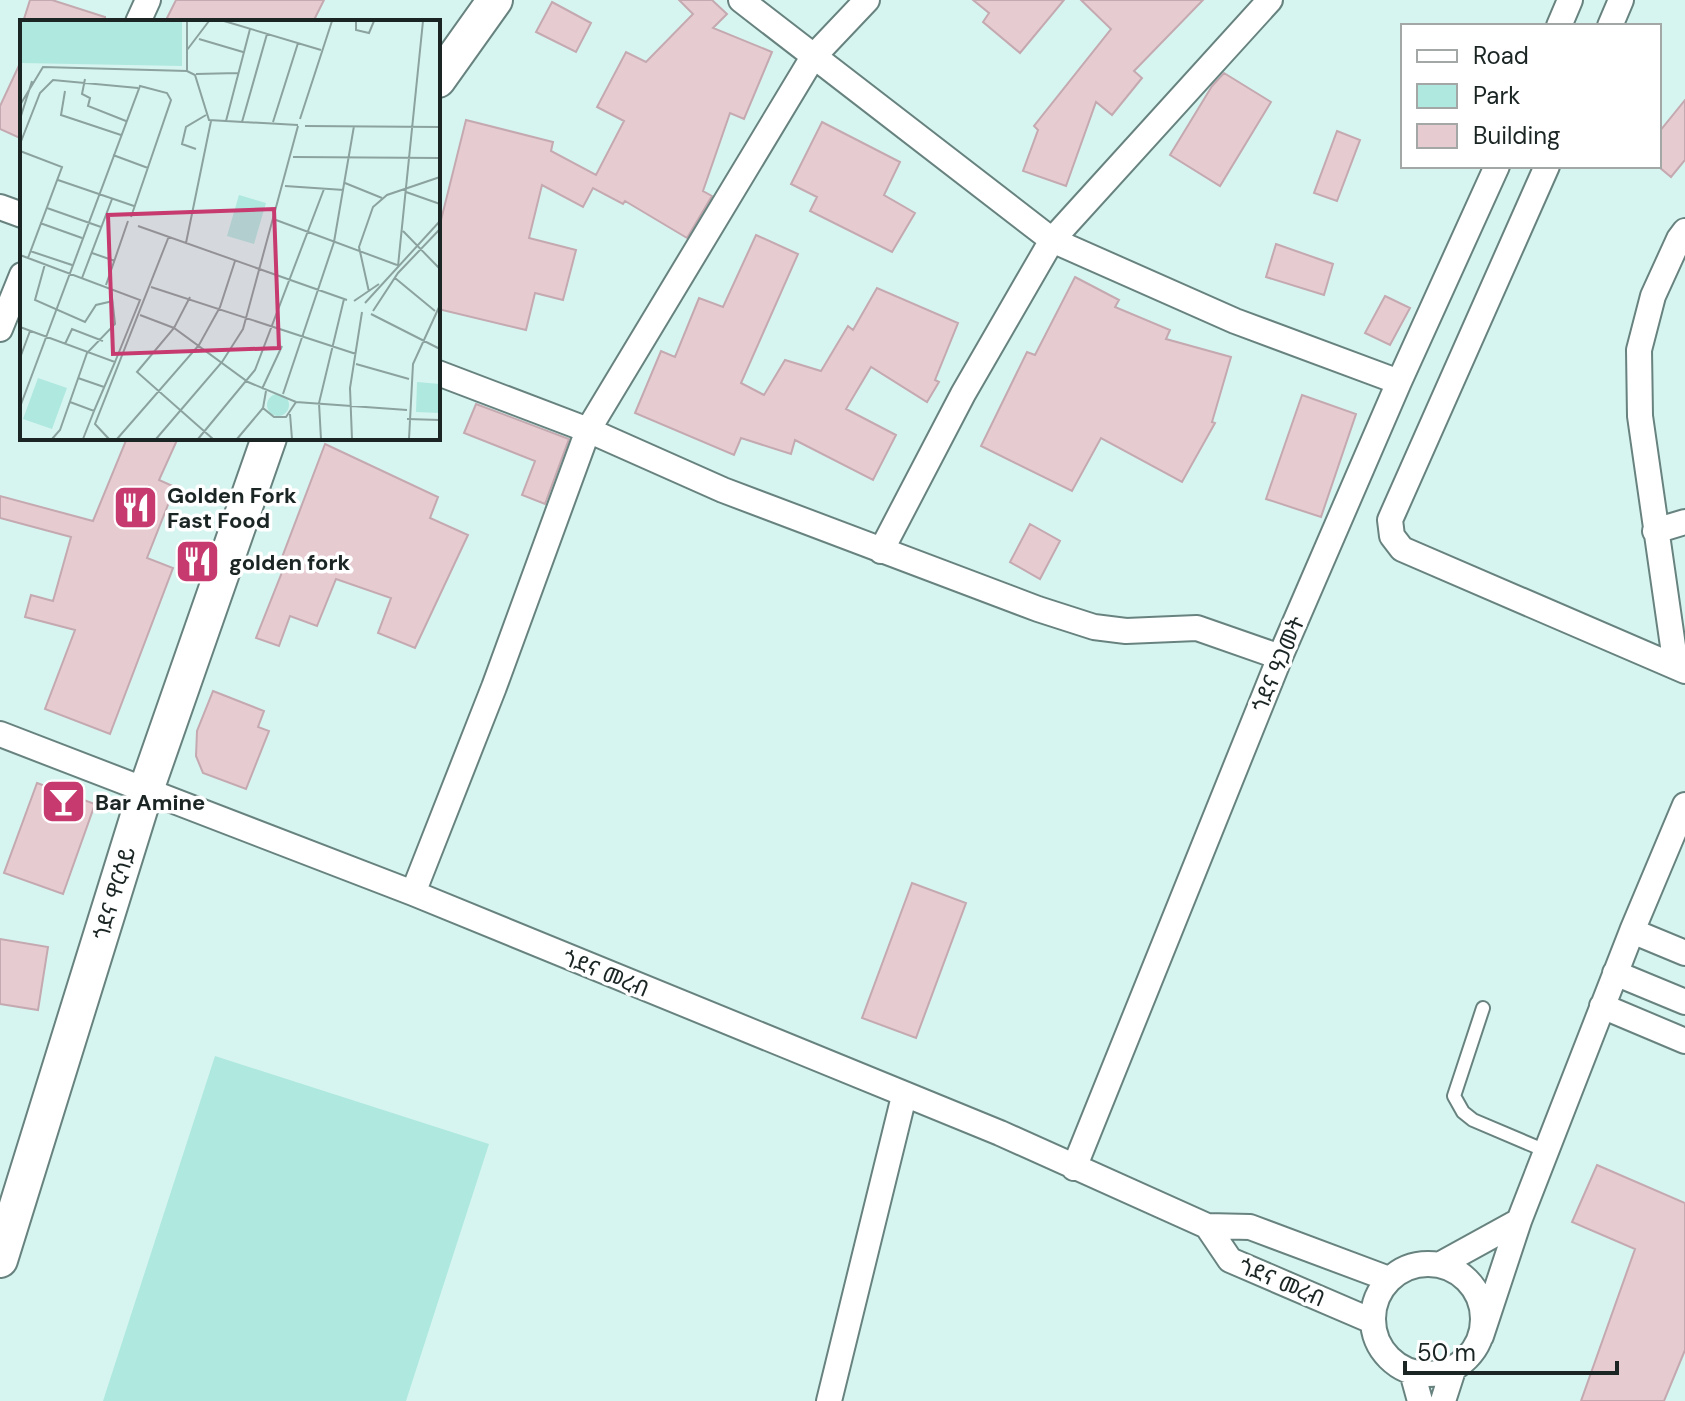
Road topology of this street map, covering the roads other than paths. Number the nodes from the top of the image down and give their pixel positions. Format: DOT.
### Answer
graph roads {
  1 [pos="148,0"];
  2 [pos="495,0"];
  3 [pos="741,0"];
  4 [pos="867,0"];
  5 [pos="1270,0"];
  6 [pos="1570,0"];
  7 [pos="1621,0"];
  8 [pos="139,20"];
  9 [pos="1560,24"];
  10 [pos="1611,24"];
  11 [pos="813,57"];
  12 [pos="440,77"];
  13 [pos="1496,168"];
  14 [pos="1546,168"];
  15 [pos="0,207"];
  16 [pos="20,214"];
  17 [pos="1685,231"];
  18 [pos="1052,240"];
  19 [pos="20,280"];
  20 [pos="0,329"];
  21 [pos="440,374"];
  22 [pos="1399,382"];
  23 [pos="588,430"];
  24 [pos="268,440"];
  25 [pos="1685,522"];
  26 [pos="1655,531"];
  27 [pos="881,551"];
  28 [pos="1280,657"];
  29 [pos="1680,669"];
  30 [pos="0,734"];
  31 [pos="146,790"];
  32 [pos="1685,805"];
  33 [pos="413,893"];
  34 [pos="1632,931"];
  35 [pos="1685,953"];
  36 [pos="1615,973"];
  37 [pos="1685,1002"];
  38 [pos="1602,1006"];
  39 [pos="1483,1008"];
  40 [pos="1685,1041"];
  41 [pos="904,1096"];
  42 [pos="1546,1151"];
  43 [pos="1074,1168"];
  44 [pos="1519,1221"];
  45 [pos="1207,1226"];
  46 [pos="1320,1254"];
  47 [pos="0,1260"];
  48 [pos="1439,1265"];
  49 [pos="1389,1279"];
  50 [pos="1304,1292"];
  51 [pos="1372,1321"];
  52 [pos="1481,1336"];
  53 [pos="1453,1370"];
  54 [pos="1412,1372"];
  55 [pos="829,1401"];
  56 [pos="1420,1401"];
  57 [pos="1443,1401"];
  1 -- 8 [label="street"];
  2 -- 12 [label="main road"];
  3 -- 11 [label="street"];
  4 -- 11 [label="street"];
  5 -- 18 [label="street"];
  6 -- 9 [label="street"];
  7 -- 10 [label="street"];
  11 -- 18 [label="street"];
  11 -- 23 [label="street"];
  13 -- 22 [label="street, ጎደና ዓጋመት"];
  14 -- 29 [label="street"];
  15 -- 16 [label="street"];
  17 -- 26 [label="street"];
  18 -- 22 [label="street"];
  18 -- 27 [label="street"];
  19 -- 20 [label="street"];
  21 -- 23 [label="street"];
  22 -- 28 [label="street, ጎደና ዓጋመት"];
  23 -- 27 [label="street"];
  23 -- 33 [label="street"];
  24 -- 31 [label="main road, ጎደና ዋርሳይ"];
  25 -- 26 [label="street"];
  26 -- 29 [label="street"];
  27 -- 28 [label="street"];
  28 -- 43 [label="street, ጎደና ዓጋመት"];
  30 -- 31 [label="street, ጎደና መረብ"];
  31 -- 33 [label="street, ጎደና መረብ"];
  31 -- 47 [label="main road, ጎደና ዋርሳይ"];
  32 -- 34 [label="street"];
  33 -- 41 [label="street, ጎደና መረብ"];
  34 -- 35 [label="street"];
  34 -- 36 [label="street"];
  36 -- 37 [label="street"];
  36 -- 38 [label="street"];
  38 -- 40 [label="street"];
  38 -- 42 [label="street"];
  39 -- 42 [label="lane"];
  41 -- 43 [label="street, ጎደና መረብ"];
  41 -- 55 [label="street"];
  42 -- 44 [label="street"];
  43 -- 45 [label="street, ጎደና መረብ"];
  44 -- 48 [label="street"];
  44 -- 52 [label="street"];
  45 -- 46 [label="street, ጎደና መረብ"];
  45 -- 50 [label="street, ጎደና መረብ"];
  46 -- 49 [label="street, ጎደና መረብ"];
  46 -- 50 [label="street"];
  48 -- 49 [label="street"];
  48 -- 52 [label="street"];
  49 -- 51 [label="street"];
  50 -- 51 [label="street, ጎደና መረብ"];
  51 -- 54 [label="street"];
  52 -- 53 [label="street"];
  53 -- 54 [label="street"];
  53 -- 57 [label="street"];
  54 -- 56 [label="street"];
}
